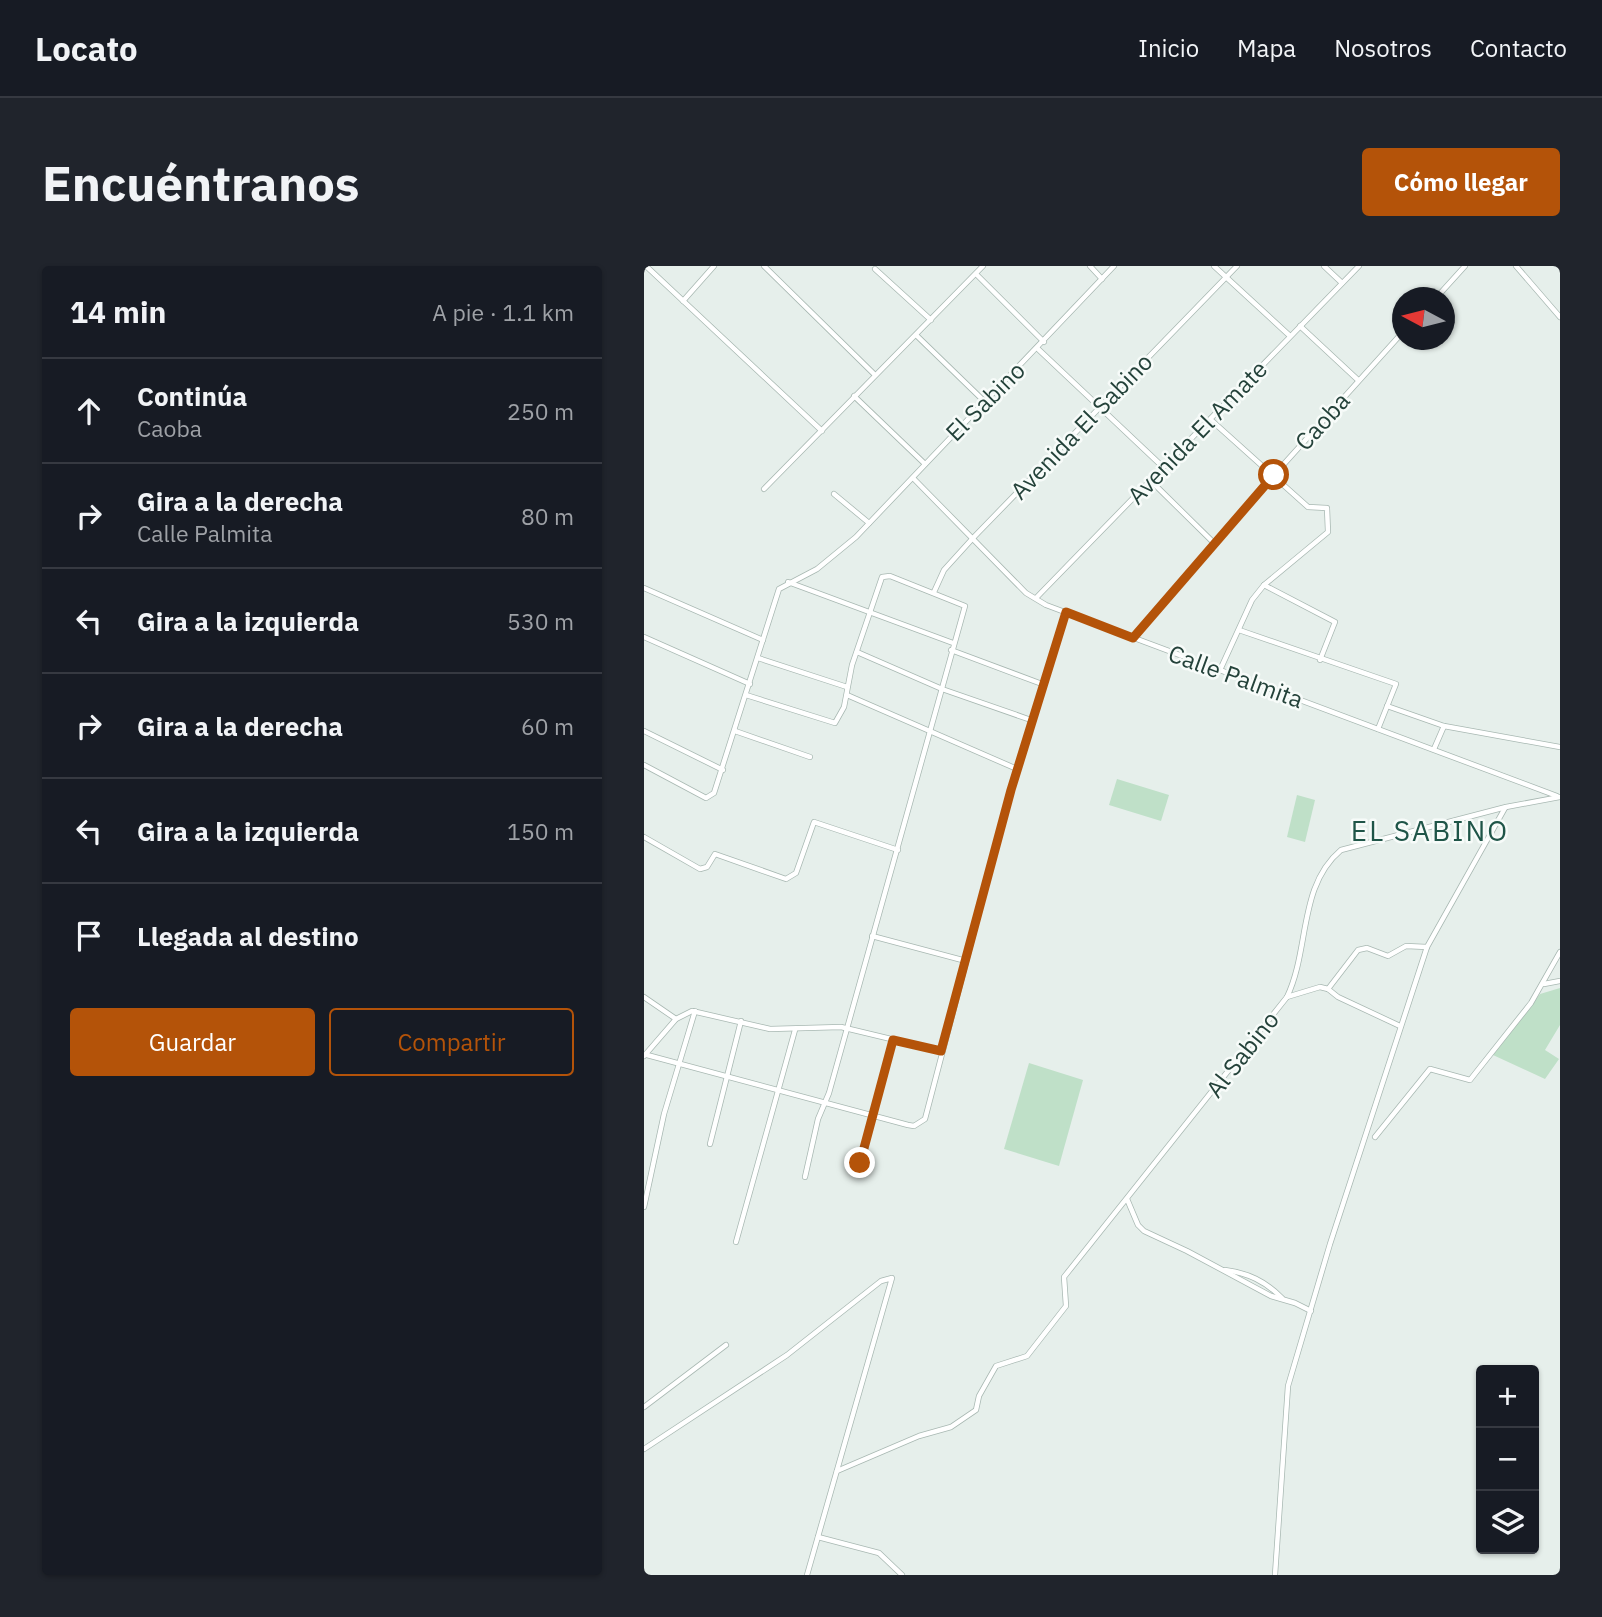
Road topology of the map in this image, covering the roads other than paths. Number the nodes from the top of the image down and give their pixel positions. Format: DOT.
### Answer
graph roads {
  1 [pos="646,266"];
  2 [pos="714,266"];
  3 [pos="764,266"];
  4 [pos="983,266"];
  5 [pos="1090,266"];
  6 [pos="1114,266"];
  7 [pos="1214,266"];
  8 [pos="1237,266"];
  9 [pos="1325,266"];
  10 [pos="1359,266"];
  11 [pos="1465,266"];
  12 [pos="1516,266"];
  13 [pos="875,270"];
  14 [pos="976,274"];
  15 [pos="1225,278"];
  16 [pos="1102,279"];
  17 [pos="1342,283"];
  18 [pos="1446,287"];
  19 [pos="683,301"];
  20 [pos="1560,317"];
  21 [pos="931,320"];
  22 [pos="1300,326"];
  23 [pos="916,335"];
  24 [pos="1290,335"];
  25 [pos="1044,341"];
  26 [pos="1392,344"];
  27 [pos="1038,349"];
  28 [pos="874,374"];
  29 [pos="1359,381"];
  30 [pos="854,396"];
  31 [pos="984,401"];
  32 [pos="1099,409"];
  33 [pos="1211,420"];
  34 [pos="822,431"];
  35 [pos="925,464"];
  36 [pos="1163,467"];
  37 [pos="1274,475"];
  38 [pos="913,478"];
  39 [pos="1150,480"];
  40 [pos="764,489"];
  41 [pos="834,494"];
  42 [pos="869,523"];
  43 [pos="973,538"];
  44 [pos="1214,543"];
  45 [pos="788,582"];
  46 [pos="1264,585"];
  47 [pos="644,588"];
  48 [pos="934,592"];
  49 [pos="1036,598"];
  50 [pos="870,610"];
  51 [pos="1066,612"];
  52 [pos="1240,630"];
  53 [pos="644,638"];
  54 [pos="1133,638"];
  55 [pos="763,640"];
  56 [pos="953,643"];
  57 [pos="951,650"];
  58 [pos="857,652"];
  59 [pos="758,657"];
  60 [pos="1320,660"];
  61 [pos="1220,670"];
  62 [pos="750,684"];
  63 [pos="1042,684"];
  64 [pos="848,687"];
  65 [pos="942,689"];
  66 [pos="746,695"];
  67 [pos="847,695"];
  68 [pos="1387,705"];
  69 [pos="1031,720"];
  70 [pos="1444,726"];
  71 [pos="930,729"];
  72 [pos="1378,730"];
  73 [pos="644,731"];
  74 [pos="735,731"];
  75 [pos="1560,747"];
  76 [pos="1434,749"];
  77 [pos="810,757"];
  78 [pos="644,765"];
  79 [pos="1017,769"];
  80 [pos="723,770"];
  81 [pos="1560,797"];
  82 [pos="1506,807"];
  83 [pos="644,837"];
  84 [pos="898,850"];
  85 [pos="873,936"];
  86 [pos="1427,947"];
  87 [pos="1560,951"];
  88 [pos="966,961"];
  89 [pos="1560,981"];
  90 [pos="1544,984"];
  91 [pos="1328,989"];
  92 [pos="644,997"];
  93 [pos="1287,997"];
  94 [pos="695,1011"];
  95 [pos="676,1019"];
  96 [pos="741,1021"];
  97 [pos="1400,1026"];
  98 [pos="845,1029"];
  99 [pos="795,1030"];
  100 [pos="893,1040"];
  101 [pos="941,1051"];
  102 [pos="645,1055"];
  103 [pos="680,1063"];
  104 [pos="728,1076"];
  105 [pos="778,1089"];
  106 [pos="825,1103"];
  107 [pos="872,1114"];
  108 [pos="1376,1137"];
  109 [pos="710,1144"];
  110 [pos="860,1163"];
  111 [pos="805,1177"];
  112 [pos="1127,1199"];
  113 [pos="644,1207"];
  114 [pos="736,1242"];
  115 [pos="1224,1270"];
  116 [pos="1282,1298"];
  117 [pos="1311,1311"];
  118 [pos="726,1345"];
  119 [pos="644,1408"];
  120 [pos="644,1449"];
  121 [pos="837,1471"];
  122 [pos="818,1537"];
  123 [pos="807,1575"];
  124 [pos="902,1575"];
  125 [pos="1275,1575"];
  1 -- 19 [label="street"];
  2 -- 19 [label="street"];
  3 -- 28 [label="street"];
  4 -- 14 [label="street"];
  5 -- 16 [label="street"];
  6 -- 16 [label="street, El Sabino"];
  7 -- 15 [label="street"];
  8 -- 15 [label="street, Avenida El Sabino"];
  9 -- 17 [label="street"];
  10 -- 17 [label="street, Avenida El Amate"];
  11 -- 18 [label="street"];
  12 -- 20 [label="street"];
  13 -- 21 [label="street"];
  14 -- 21 [label="street"];
  14 -- 25 [label="street"];
  15 -- 24 [label="street"];
  15 -- 32 [label="street, Avenida El Sabino"];
  16 -- 25 [label="street, El Sabino"];
  17 -- 22 [label="street, Avenida El Amate"];
  19 -- 34 [label="street"];
  21 -- 23 [label="street"];
  22 -- 24 [label="street, Avenida El Amate"];
  22 -- 29 [label="street"];
  23 -- 28 [label="street"];
  23 -- 31 [label="street"];
  24 -- 33 [label="street, Avenida El Amate"];
  25 -- 27 [label="street, El Sabino"];
  26 -- 29 [label="street, Caoba"];
  27 -- 31 [label="street, El Sabino"];
  27 -- 32 [label="street"];
  28 -- 30 [label="street"];
  29 -- 37 [label="street, Caoba"];
  30 -- 34 [label="street"];
  30 -- 35 [label="street"];
  31 -- 35 [label="street, El Sabino"];
  32 -- 36 [label="street"];
  32 -- 43 [label="street, Avenida El Sabino"];
  33 -- 36 [label="street, Avenida El Amate"];
  33 -- 37 [label="street"];
  34 -- 40 [label="street"];
  35 -- 38 [label="street, El Sabino"];
  36 -- 39 [label="street, Avenida El Amate"];
  37 -- 44 [label="street, Caoba"];
  37 -- 46 [label="street"];
  38 -- 42 [label="street, El Sabino"];
  38 -- 43 [label="street, Calle Palmita"];
  39 -- 44 [label="street"];
  39 -- 49 [label="street, Avenida El Amate"];
  41 -- 42 [label="street"];
  42 -- 45 [label="street, El Sabino"];
  43 -- 48 [label="street, Avenida El Sabino"];
  43 -- 49 [label="street, Calle Palmita"];
  44 -- 54 [label="street, Caoba"];
  45 -- 50 [label="street"];
  45 -- 55 [label="street"];
  46 -- 52 [label="street"];
  46 -- 60 [label="street"];
  47 -- 55 [label="street"];
  48 -- 50 [label="street"];
  48 -- 56 [label="street"];
  49 -- 51 [label="street, Calle Palmita"];
  50 -- 56 [label="street"];
  50 -- 58 [label="street"];
  51 -- 54 [label="street, Calle Palmita"];
  51 -- 63 [label="street"];
  52 -- 60 [label="street"];
  52 -- 61 [label="street"];
  53 -- 62 [label="street"];
  54 -- 61 [label="street, Calle Palmita"];
  55 -- 59 [label="street"];
  56 -- 57 [label="street"];
  57 -- 63 [label="street"];
  57 -- 65 [label="street"];
  58 -- 64 [label="street"];
  58 -- 65 [label="street"];
  59 -- 62 [label="street"];
  59 -- 64 [label="street"];
  60 -- 68 [label="street"];
  61 -- 72 [label="street, Calle Palmita"];
  62 -- 66 [label="street"];
  63 -- 69 [label="street"];
  64 -- 67 [label="street"];
  65 -- 69 [label="street"];
  65 -- 71 [label="street"];
  66 -- 67 [label="street"];
  66 -- 74 [label="street"];
  67 -- 71 [label="street"];
  68 -- 70 [label="street"];
  68 -- 72 [label="street"];
  69 -- 79 [label="street"];
  70 -- 75 [label="street"];
  70 -- 76 [label="street"];
  71 -- 79 [label="street"];
  71 -- 84 [label="street"];
  72 -- 76 [label="street, Calle Palmita"];
  73 -- 80 [label="street"];
  74 -- 77 [label="street"];
  74 -- 80 [label="street"];
  76 -- 81 [label="street, Calle Palmita"];
  78 -- 80 [label="street"];
  79 -- 88 [label="street"];
  81 -- 82 [label="street, Al Sabino"];
  82 -- 86 [label="street"];
  82 -- 93 [label="street, Al Sabino"];
  83 -- 84 [label="street"];
  84 -- 85 [label="street"];
  85 -- 88 [label="street"];
  85 -- 98 [label="street"];
  86 -- 91 [label="street"];
  86 -- 97 [label="street"];
  87 -- 90 [label="street"];
  88 -- 101 [label="street"];
  89 -- 90 [label="street"];
  90 -- 108 [label="street"];
  91 -- 93 [label="street"];
  91 -- 97 [label="street"];
  92 -- 95 [label="street"];
  93 -- 112 [label="street, Al Sabino"];
  94 -- 95 [label="street"];
  94 -- 96 [label="street"];
  94 -- 103 [label="street"];
  95 -- 102 [label="street"];
  96 -- 99 [label="street"];
  96 -- 104 [label="street"];
  97 -- 117 [label="street"];
  98 -- 99 [label="street"];
  98 -- 100 [label="street"];
  98 -- 106 [label="street"];
  99 -- 105 [label="street"];
  100 -- 101 [label="street"];
  100 -- 107 [label="street"];
  101 -- 107 [label="street"];
  102 -- 103 [label="street"];
  103 -- 104 [label="street"];
  103 -- 113 [label="street"];
  104 -- 105 [label="street"];
  104 -- 109 [label="street"];
  105 -- 106 [label="street"];
  105 -- 114 [label="street"];
  106 -- 107 [label="street"];
  106 -- 111 [label="street"];
  107 -- 110 [label="street"];
  112 -- 115 [label="street"];
  112 -- 121 [label="street, Al Sabino"];
  115 -- 116 [label="street"];
  115 -- 116 [label="street"];
  116 -- 117 [label="street"];
  117 -- 125 [label="street"];
  118 -- 119 [label="street"];
  120 -- 121 [label="street"];
  121 -- 122 [label="street"];
  122 -- 123 [label="street"];
  122 -- 124 [label="street"];
}
